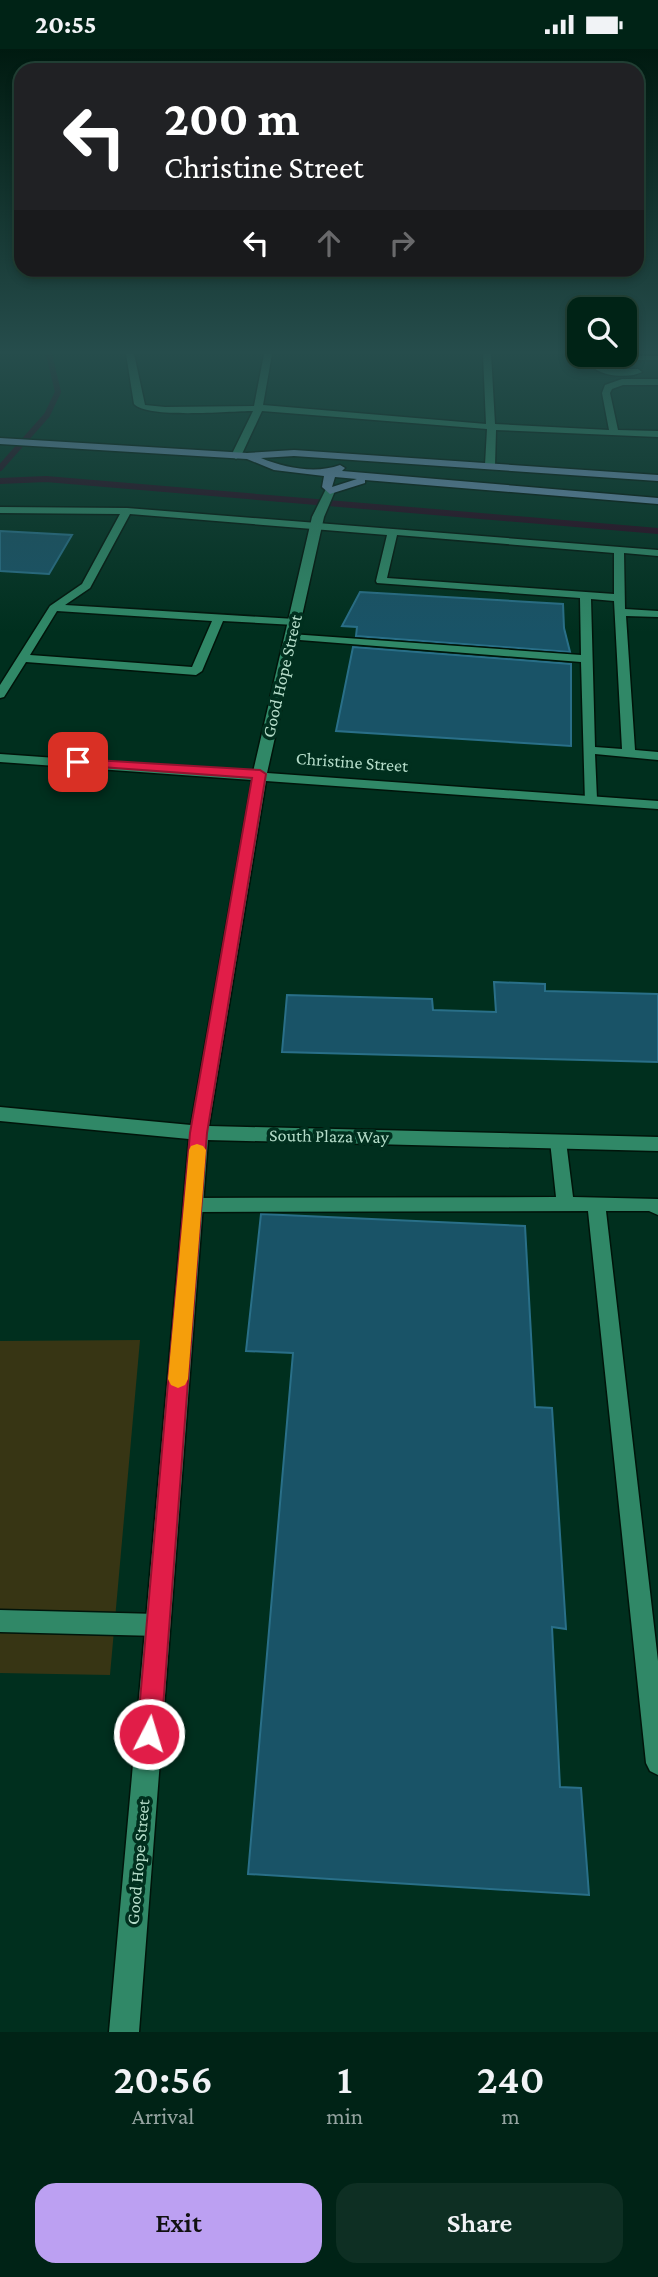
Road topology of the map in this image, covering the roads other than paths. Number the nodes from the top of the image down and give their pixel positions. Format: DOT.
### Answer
graph roads {
  1 [pos="75,447"];
  2 [pos="245,447"];
  3 [pos="490,447"];
  4 [pos="242,456"];
  5 [pos="391,459"];
  6 [pos="490,465"];
  7 [pos="330,474"];
  8 [pos="377,478"];
  9 [pos="658,478"];
  10 [pos="330,491"];
  11 [pos="658,501"];
  12 [pos="0,509"];
  13 [pos="127,511"];
  14 [pos="318,522"];
  15 [pos="393,531"];
  16 [pos="620,550"];
  17 [pos="658,553"];
  18 [pos="585,595"];
  19 [pos="620,598"];
  20 [pos="54,608"];
  21 [pos="620,612"];
  22 [pos="658,614"];
  23 [pos="219,617"];
  24 [pos="293,629"];
  25 [pos="23,658"];
  26 [pos="586,659"];
  27 [pos="0,694"];
  28 [pos="589,750"];
  29 [pos="629,753"];
  30 [pos="658,756"];
  31 [pos="0,758"];
  32 [pos="260,774"];
  33 [pos="590,799"];
  34 [pos="658,804"];
  35 [pos="0,1114"];
  36 [pos="199,1133"];
  37 [pos="558,1142"];
  38 [pos="658,1144"];
  39 [pos="565,1204"];
  40 [pos="596,1204"];
  41 [pos="193,1205"];
  42 [pos="658,1207"];
  43 [pos="0,1621"];
  44 [pos="158,1625"];
  45 [pos="658,1763"];
  46 [pos="124,2032"];
  1 -- 4 [label="main road"];
  2 -- 4 [label="lane"];
  3 -- 6 [label="lane"];
  4 -- 5 [label="main road"];
  4 -- 7 [label="main road"];
  5 -- 6 [label="main road"];
  5 -- 7 [label="main road"];
  6 -- 9 [label="main road"];
  7 -- 8 [label="main road"];
  7 -- 10 [label="main road"];
  8 -- 10 [label="main road"];
  8 -- 11 [label="main road"];
  10 -- 14 [label="street, Good Hope Street"];
  12 -- 13 [label="lane"];
  13 -- 14 [label="lane"];
  13 -- 20 [label="lane"];
  14 -- 15 [label="lane"];
  14 -- 24 [label="street, Good Hope Street"];
  15 -- 16 [label="lane"];
  15 -- 18 [label="lane"];
  16 -- 17 [label="lane"];
  16 -- 19 [label="lane"];
  18 -- 19 [label="lane"];
  18 -- 26 [label="lane"];
  19 -- 21 [label="lane"];
  20 -- 23 [label="lane"];
  20 -- 25 [label="lane"];
  21 -- 22 [label="lane"];
  21 -- 29 [label="lane"];
  23 -- 24 [label="lane"];
  23 -- 25 [label="lane"];
  24 -- 26 [label="lane"];
  24 -- 32 [label="street, Good Hope Street"];
  25 -- 27 [label="lane"];
  26 -- 28 [label="lane"];
  28 -- 29 [label="lane"];
  28 -- 33 [label="lane"];
  29 -- 30 [label="lane"];
  31 -- 32 [label="street, Christine Street"];
  32 -- 33 [label="street, Christine Street"];
  32 -- 36 [label="street, Good Hope Street"];
  33 -- 34 [label="street, Christine Street"];
  35 -- 36 [label="street, South Plaza Way"];
  36 -- 37 [label="street, South Plaza Way"];
  36 -- 41 [label="street, Good Hope Street"];
  37 -- 38 [label="street, South Plaza Way"];
  37 -- 39 [label="lane"];
  39 -- 40 [label="lane"];
  39 -- 41 [label="lane"];
  40 -- 42 [label="lane"];
  40 -- 45 [label="lane"];
  41 -- 44 [label="street, Good Hope Street"];
  43 -- 44 [label="lane"];
  44 -- 46 [label="street, Good Hope Street"];
}
